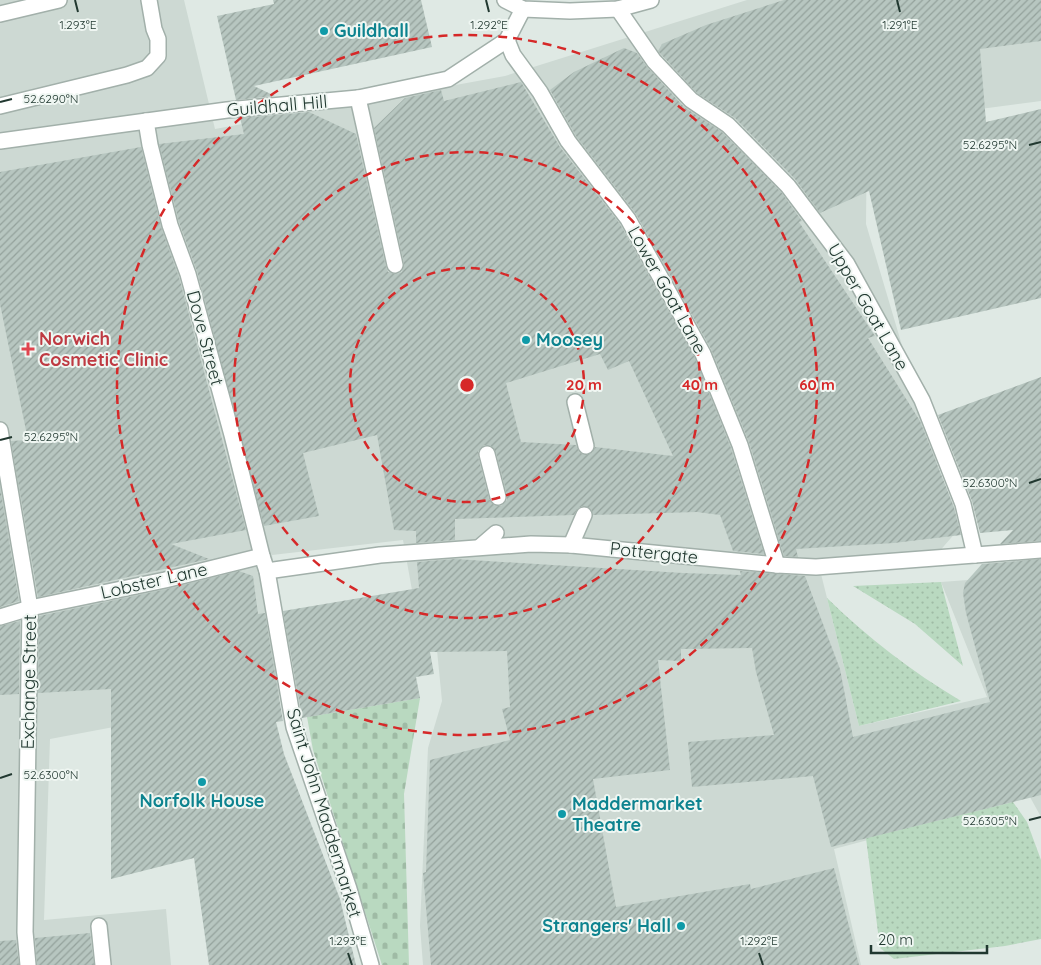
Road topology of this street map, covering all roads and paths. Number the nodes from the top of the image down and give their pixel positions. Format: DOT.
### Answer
graph roads {
  1 [pos="59,0"];
  2 [pos="149,0"];
  3 [pos="505,0"];
  4 [pos="651,0"];
  5 [pos="523,8"];
  6 [pos="618,9"];
  7 [pos="0,14"];
  8 [pos="507,40"];
  9 [pos="358,98"];
  10 [pos="0,106"];
  11 [pos="146,121"];
  12 [pos="0,141"];
  13 [pos="395,265"];
  14 [pos="575,402"];
  15 [pos="0,430"];
  16 [pos="586,446"];
  17 [pos="487,454"];
  18 [pos="498,497"];
  19 [pos="584,515"];
  20 [pos="496,533"];
  21 [pos="571,544"];
  22 [pos="481,546"];
  23 [pos="1041,550"];
  24 [pos="975,555"];
  25 [pos="262,556"];
  26 [pos="777,565"];
  27 [pos="268,571"];
  28 [pos="30,608"];
  29 [pos="0,617"];
  30 [pos="99,926"];
  31 [pos="28,965"];
  32 [pos="103,965"];
  33 [pos="371,965"];
  1 -- 7 [label="street"];
  2 -- 10 [label="street"];
  3 -- 5 [label="street"];
  4 -- 6 [label="street"];
  5 -- 6 [label="street"];
  5 -- 8 [label="street, Guildhall Hill"];
  6 -- 24 [label="street, Upper Goat Lane"];
  8 -- 9 [label="street, Guildhall Hill"];
  8 -- 26 [label="street, Lower Goat Lane"];
  9 -- 11 [label="street, Guildhall Hill"];
  9 -- 13 [label="street"];
  11 -- 12 [label="street, Guildhall Hill"];
  11 -- 25 [label="street, Dove Street"];
  14 -- 16 [label="street"];
  15 -- 28 [label="street, Exchange Street"];
  17 -- 18 [label="street"];
  19 -- 21 [label="street"];
  20 -- 22 [label="street"];
  21 -- 22 [label="street, Pottergate"];
  21 -- 26 [label="street, Pottergate"];
  22 -- 27 [label="street, Pottergate"];
  23 -- 24 [label="street, Pottergate"];
  24 -- 26 [label="street, Pottergate"];
  25 -- 27 [label="street"];
  25 -- 28 [label="street, Lobster Lane"];
  27 -- 33 [label="street, Saint John Maddermarket"];
  28 -- 29 [label="street, Lobster Lane"];
  28 -- 31 [label="street, Exchange Street"];
  30 -- 32 [label="street"];
}
